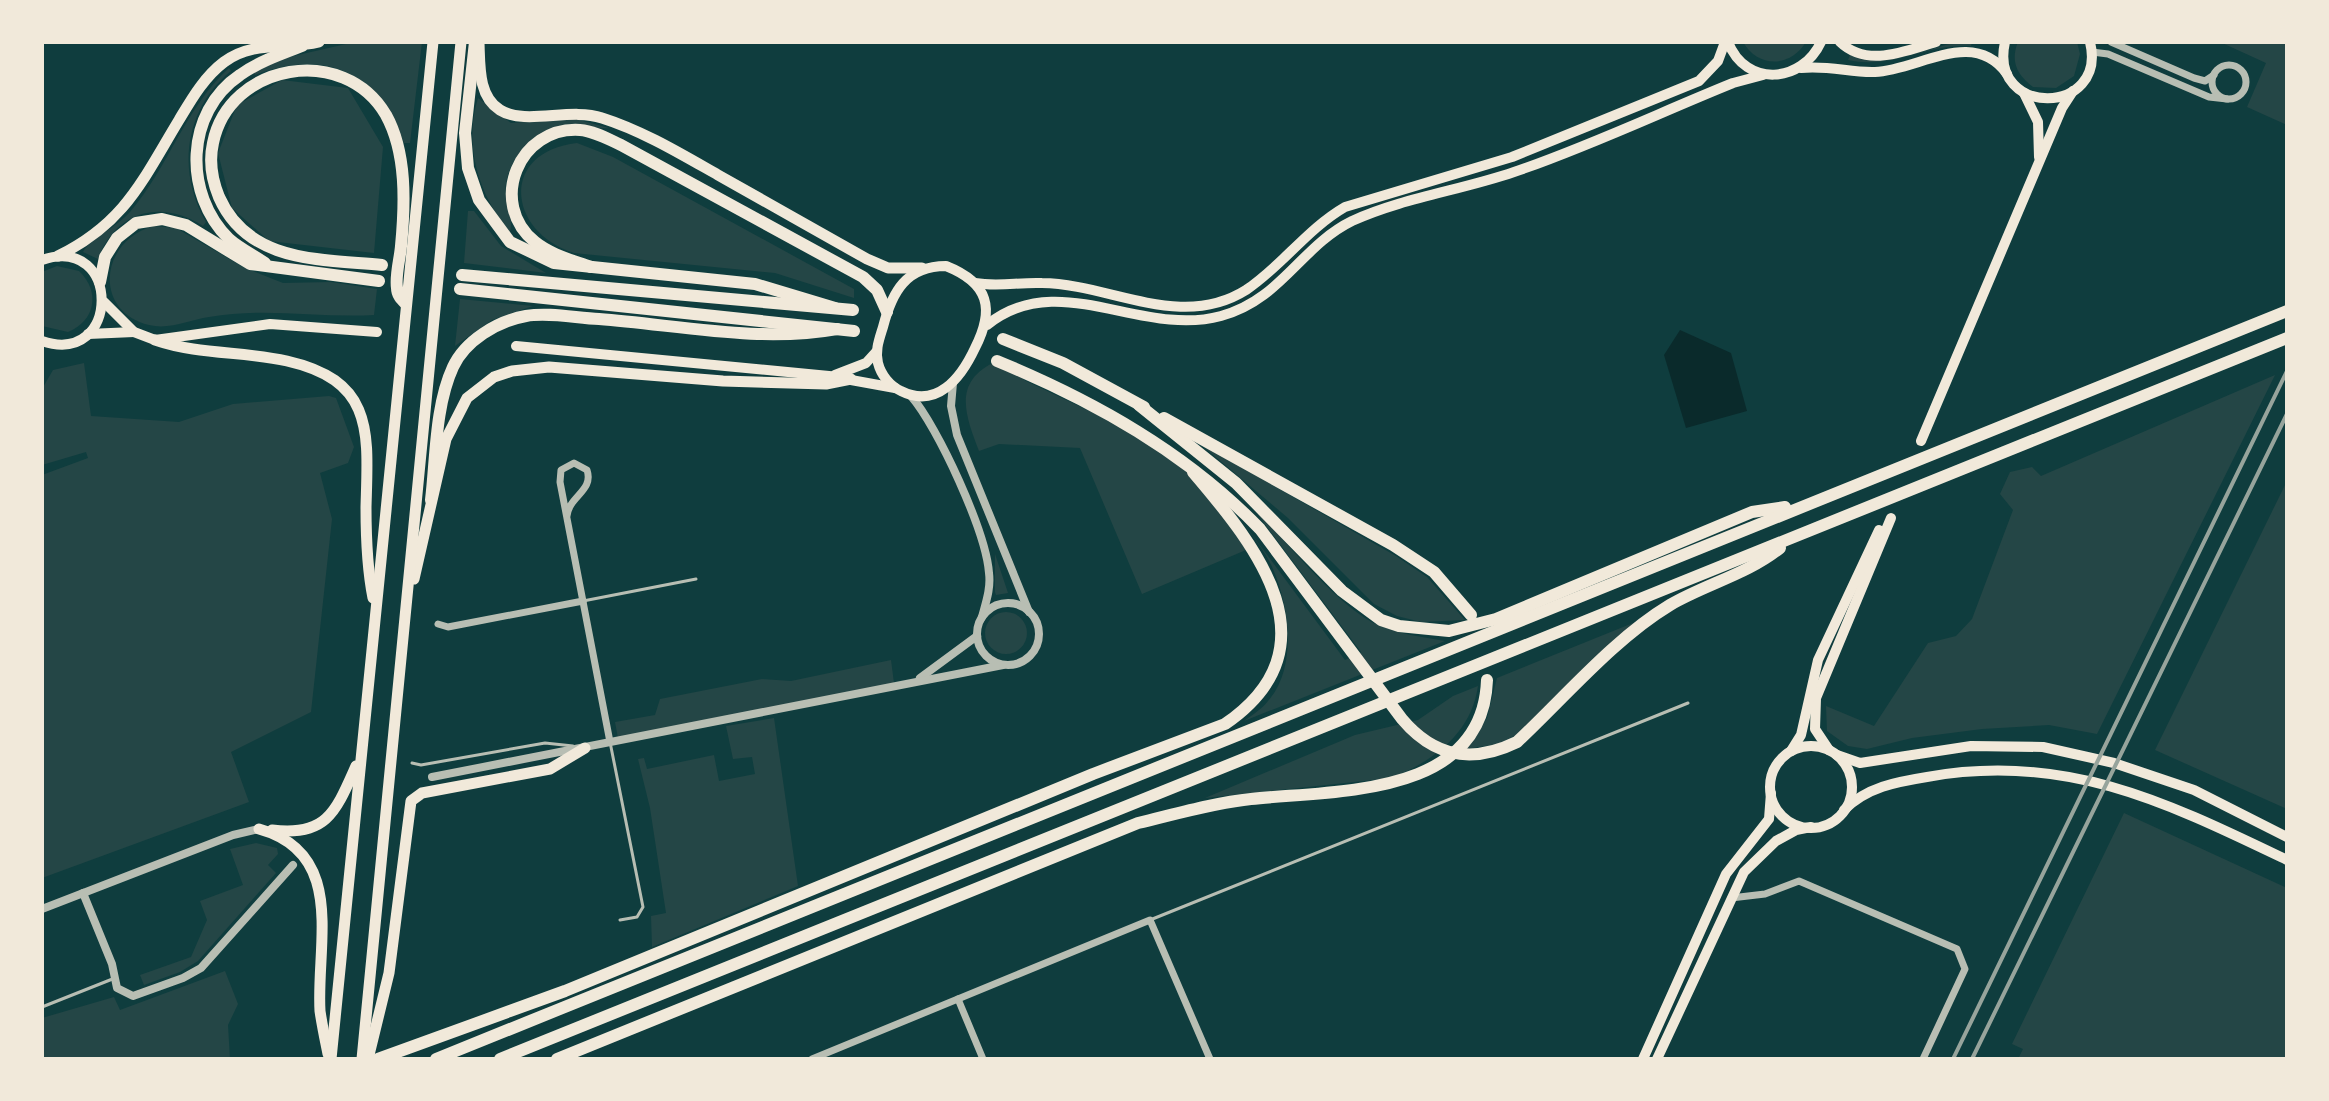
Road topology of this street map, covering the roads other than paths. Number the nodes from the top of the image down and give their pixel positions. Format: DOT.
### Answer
graph roads {
  1 [pos="319,42"];
  2 [pos="433,42"];
  3 [pos="461,42"];
  4 [pos="477,42"];
  5 [pos="1727,42"];
  6 [pos="1821,42"];
  7 [pos="1840,42"];
  8 [pos="1936,42"];
  9 [pos="2005,42"];
  10 [pos="2111,42"];
  11 [pos="2092,45"];
  12 [pos="302,46"];
  13 [pos="1801,68"];
  14 [pos="2007,74"];
  15 [pos="1763,75"];
  16 [pos="2214,75"];
  17 [pos="2073,91"];
  18 [pos="2023,92"];
  19 [pos="2227,99"];
  20 [pos="2037,169"];
  21 [pos="58,256"];
  22 [pos="42,260"];
  23 [pos="268,265"];
  24 [pos="382,265"];
  25 [pos="591,267"];
  26 [pos="922,268"];
  27 [pos="462,275"];
  28 [pos="379,281"];
  29 [pos="100,282"];
  30 [pos="975,283"];
  31 [pos="460,289"];
  32 [pos="104,302"];
  33 [pos="406,304"];
  34 [pos="835,308"];
  35 [pos="853,310"];
  36 [pos="2287,311"];
  37 [pos="887,312"];
  38 [pos="987,325"];
  39 [pos="837,329"];
  40 [pos="854,331"];
  41 [pos="134,332"];
  42 [pos="377,332"];
  43 [pos="88,334"];
  44 [pos="2287,338"];
  45 [pos="1003,339"];
  46 [pos="155,340"];
  47 [pos="42,341"];
  48 [pos="516,346"];
  49 [pos="876,352"];
  50 [pos="997,361"];
  51 [pos="829,376"];
  52 [pos="851,379"];
  53 [pos="953,383"];
  54 [pos="895,388"];
  55 [pos="911,396"];
  56 [pos="1139,405"];
  57 [pos="1921,441"];
  58 [pos="1193,472"];
  59 [pos="431,500"];
  60 [pos="1808,503"];
  61 [pos="567,516"];
  62 [pos="1792,538"];
  63 [pos="696,579"];
  64 [pos="583,601"];
  65 [pos="1029,612"];
  66 [pos="405,614"];
  67 [pos="376,615"];
  68 [pos="1471,615"];
  69 [pos="982,617"];
  70 [pos="438,624"];
  71 [pos="977,636"];
  72 [pos="1003,665"];
  73 [pos="1487,680"];
  74 [pos="913,683"];
  75 [pos="1688,703"];
  76 [pos="610,742"];
  77 [pos="585,748"];
  78 [pos="1789,753"];
  79 [pos="1834,753"];
  80 [pos="361,755"];
  81 [pos="412,763"];
  82 [pos="432,777"];
  83 [pos="1771,793"];
  84 [pos="1844,810"];
  85 [pos="1811,827"];
  86 [pos="259,829"];
  87 [pos="2287,837"];
  88 [pos="2287,860"];
  89 [pos="293,865"];
  90 [pos="83,893"];
  91 [pos="1729,898"];
  92 [pos="42,909"];
  93 [pos="620,920"];
  94 [pos="1150,920"];
  95 [pos="115,978"];
  96 [pos="958,999"];
  97 [pos="42,1007"];
  98 [pos="368,1056"];
  99 [pos="330,1059"];
  100 [pos="436,1059"];
  101 [pos="500,1059"];
  102 [pos="557,1059"];
  103 [pos="812,1059"];
  104 [pos="983,1059"];
  105 [pos="1210,1059"];
  106 [pos="1643,1059"];
  107 [pos="1657,1059"];
  108 [pos="1923,1059"];
  1 -- 12 [label="highway"];
  2 -- 33 [label="highway"];
  3 -- 66 [label="highway"];
  4 -- 25 [label="highway"];
  4 -- 26 [label="highway"];
  5 -- 15 [label="main road"];
  5 -- 30 [label="main road"];
  6 -- 13 [label="main road"];
  7 -- 8 [label="main road"];
  9 -- 14 [label="main road"];
  10 -- 16 [label="street"];
  11 -- 17 [label="main road"];
  11 -- 19 [label="street"];
  12 -- 21 [label="highway"];
  12 -- 23 [label="highway"];
  13 -- 14 [label="main road"];
  13 -- 15 [label="main road"];
  14 -- 18 [label="main road"];
  15 -- 38 [label="main road"];
  16 -- 19 [label="street"];
  16 -- 19 [label="street"];
  17 -- 18 [label="main road"];
  17 -- 20 [label="main road"];
  18 -- 20 [label="main road"];
  20 -- 57 [label="main road"];
  21 -- 22 [label="main road"];
  21 -- 29 [label="main road"];
  23 -- 28 [label="highway"];
  23 -- 29 [label="highway"];
  24 -- 33 [label="highway"];
  25 -- 34 [label="highway"];
  25 -- 37 [label="highway"];
  26 -- 30 [label="main road"];
  26 -- 37 [label="main road"];
  27 -- 34 [label="highway"];
  29 -- 32 [label="main road"];
  30 -- 38 [label="main road"];
  31 -- 39 [label="highway"];
  32 -- 41 [label="main road"];
  32 -- 43 [label="main road"];
  33 -- 67 [label="highway"];
  34 -- 35 [label="highway"];
  36 -- 60 [label="highway"];
  37 -- 49 [label="main road"];
  38 -- 53 [label="main road"];
  39 -- 40 [label="highway"];
  39 -- 59 [label="highway"];
  41 -- 43 [label="main road"];
  41 -- 46 [label="main road"];
  42 -- 46 [label="main road"];
  43 -- 47 [label="main road"];
  44 -- 62 [label="highway"];
  45 -- 56 [label="highway"];
  46 -- 67 [label="highway"];
  48 -- 51 [label="main road"];
  49 -- 51 [label="main road"];
  49 -- 54 [label="main road"];
  50 -- 58 [label="highway"];
  51 -- 52 [label="main road"];
  52 -- 54 [label="main road"];
  52 -- 59 [label="highway"];
  53 -- 55 [label="main road"];
  53 -- 65 [label="street"];
  54 -- 55 [label="main road"];
  55 -- 69 [label="street"];
  56 -- 60 [label="highway"];
  56 -- 68 [label="highway"];
  58 -- 62 [label="highway"];
  58 -- 98 [label="highway"];
  59 -- 66 [label="highway"];
  60 -- 100 [label="highway"];
  61 -- 61 [label="street"];
  61 -- 64 [label="street"];
  62 -- 101 [label="highway"];
  63 -- 64 [label="lane"];
  64 -- 70 [label="street"];
  64 -- 76 [label="street"];
  65 -- 69 [label="street"];
  65 -- 72 [label="street"];
  66 -- 98 [label="highway"];
  67 -- 80 [label="highway"];
  69 -- 71 [label="street"];
  71 -- 72 [label="street"];
  71 -- 74 [label="street"];
  72 -- 74 [label="street"];
  73 -- 102 [label="highway"];
  74 -- 76 [label="street"];
  75 -- 94 [label="lane"];
  76 -- 77 [label="street"];
  76 -- 93 [label="lane"];
  77 -- 81 [label="lane"];
  77 -- 82 [label="street"];
  77 -- 98 [label="highway"];
  78 -- 79 [label="main road"];
  78 -- 79 [label="main road"];
  78 -- 83 [label="main road"];
  79 -- 84 [label="main road"];
  79 -- 87 [label="main road"];
  80 -- 86 [label="highway"];
  80 -- 99 [label="highway"];
  83 -- 85 [label="main road"];
  83 -- 106 [label="main road"];
  84 -- 85 [label="main road"];
  84 -- 88 [label="main road"];
  85 -- 91 [label="main road"];
  86 -- 90 [label="street"];
  86 -- 99 [label="highway"];
  89 -- 95 [label="street"];
  90 -- 92 [label="street"];
  90 -- 95 [label="street"];
  91 -- 107 [label="main road"];
  91 -- 108 [label="street"];
  94 -- 96 [label="street"];
  94 -- 105 [label="street"];
  95 -- 97 [label="lane"];
  96 -- 103 [label="street"];
  96 -- 104 [label="street"];
}
